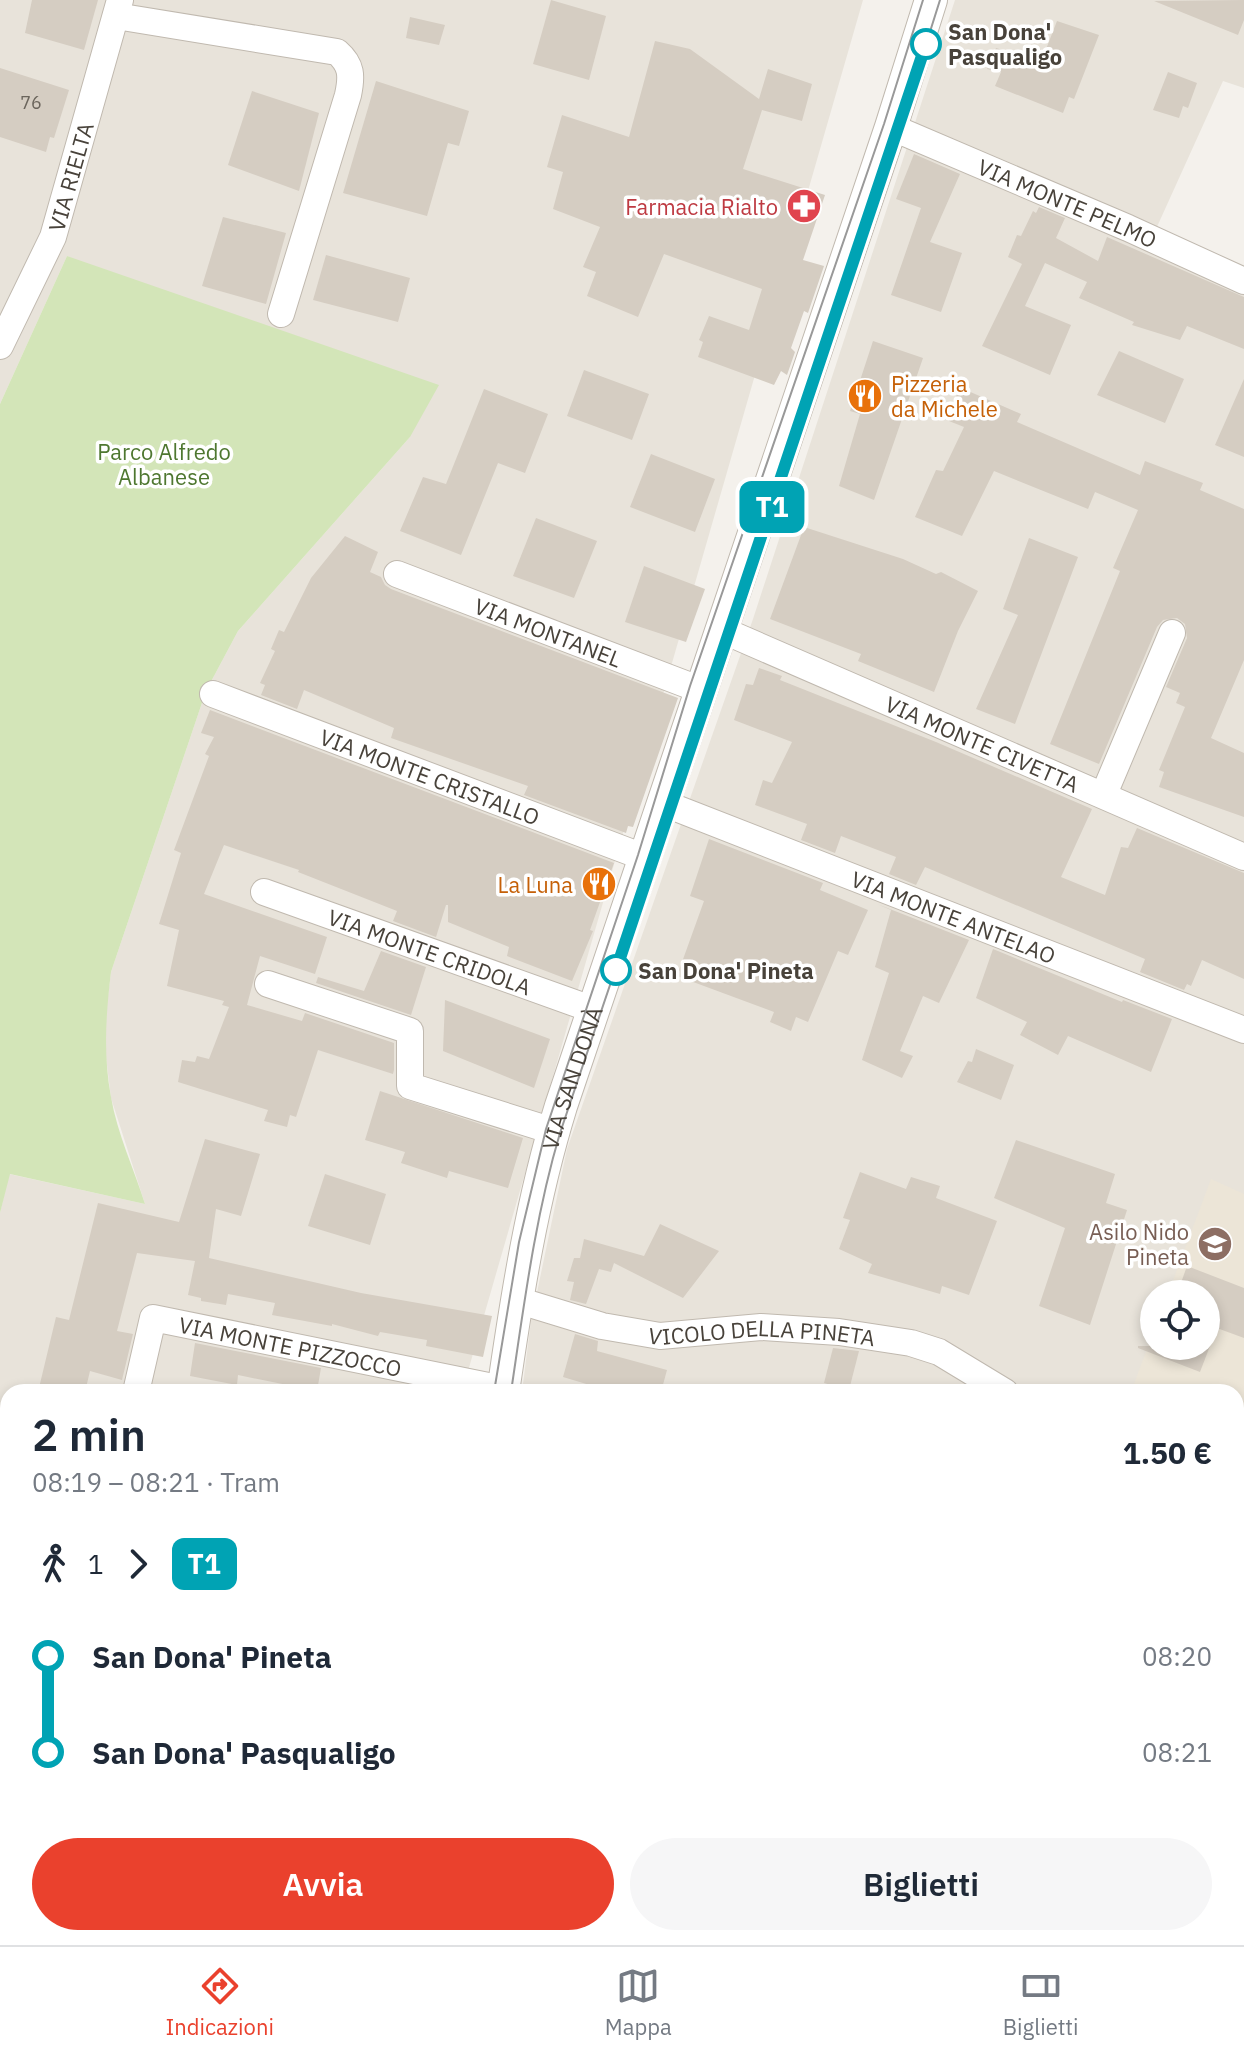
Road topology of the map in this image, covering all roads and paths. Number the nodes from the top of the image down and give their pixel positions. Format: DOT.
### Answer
graph roads {
  1 [pos="931,0"];
  2 [pos="118,8"];
  3 [pos="891,127"];
  4 [pos="1244,281"];
  5 [pos="281,314"];
  6 [pos="0,346"];
  7 [pos="397,574"];
  8 [pos="722,630"];
  9 [pos="1172,633"];
  10 [pos="701,690"];
  11 [pos="213,694"];
  12 [pos="1104,794"];
  13 [pos="663,803"];
  14 [pos="1244,857"];
  15 [pos="646,858"];
  16 [pos="264,892"];
  17 [pos="268,984"];
  18 [pos="594,1010"];
  19 [pos="1244,1030"];
  20 [pos="553,1131"];
  21 [pos="517,1300"];
  22 [pos="138,1384"];
  23 [pos="469,1384"];
  24 [pos="504,1384"];
  25 [pos="991,1384"];
  1 -- 3 [label="street, VIA SAN DONÀ"];
  2 -- 5 [label="street"];
  2 -- 6 [label="street, VIA RIELTA"];
  3 -- 4 [label="street, VIA MONTE PELMO"];
  3 -- 8 [label="street, VIA SAN DONÀ"];
  7 -- 10 [label="street, VIA MONTANEL"];
  8 -- 10 [label="street, VIA SAN DONÀ"];
  8 -- 12 [label="street, VIA MONTE CIVETTA"];
  9 -- 12 [label="street"];
  10 -- 13 [label="street, VIA SAN DONÀ"];
  11 -- 15 [label="street, VIA MONTE CRISTALLO"];
  12 -- 14 [label="street, VIA MONTE CIVETTA"];
  13 -- 15 [label="street, VIA SAN DONÀ"];
  13 -- 19 [label="street, VIA MONTE ANTELAO"];
  15 -- 18 [label="street, VIA SAN DONÀ"];
  16 -- 18 [label="street, VIA MONTE CRIDOLA"];
  17 -- 20 [label="street"];
  18 -- 20 [label="street, VIA SAN DONÀ"];
  20 -- 21 [label="street, VIA SAN DONÀ"];
  21 -- 24 [label="street, VIA SAN DONÀ"];
  21 -- 25 [label="street, VICOLO DELLA PINETA"];
  22 -- 23 [label="street, VIA MONTE PIZZOCCO"];
}
